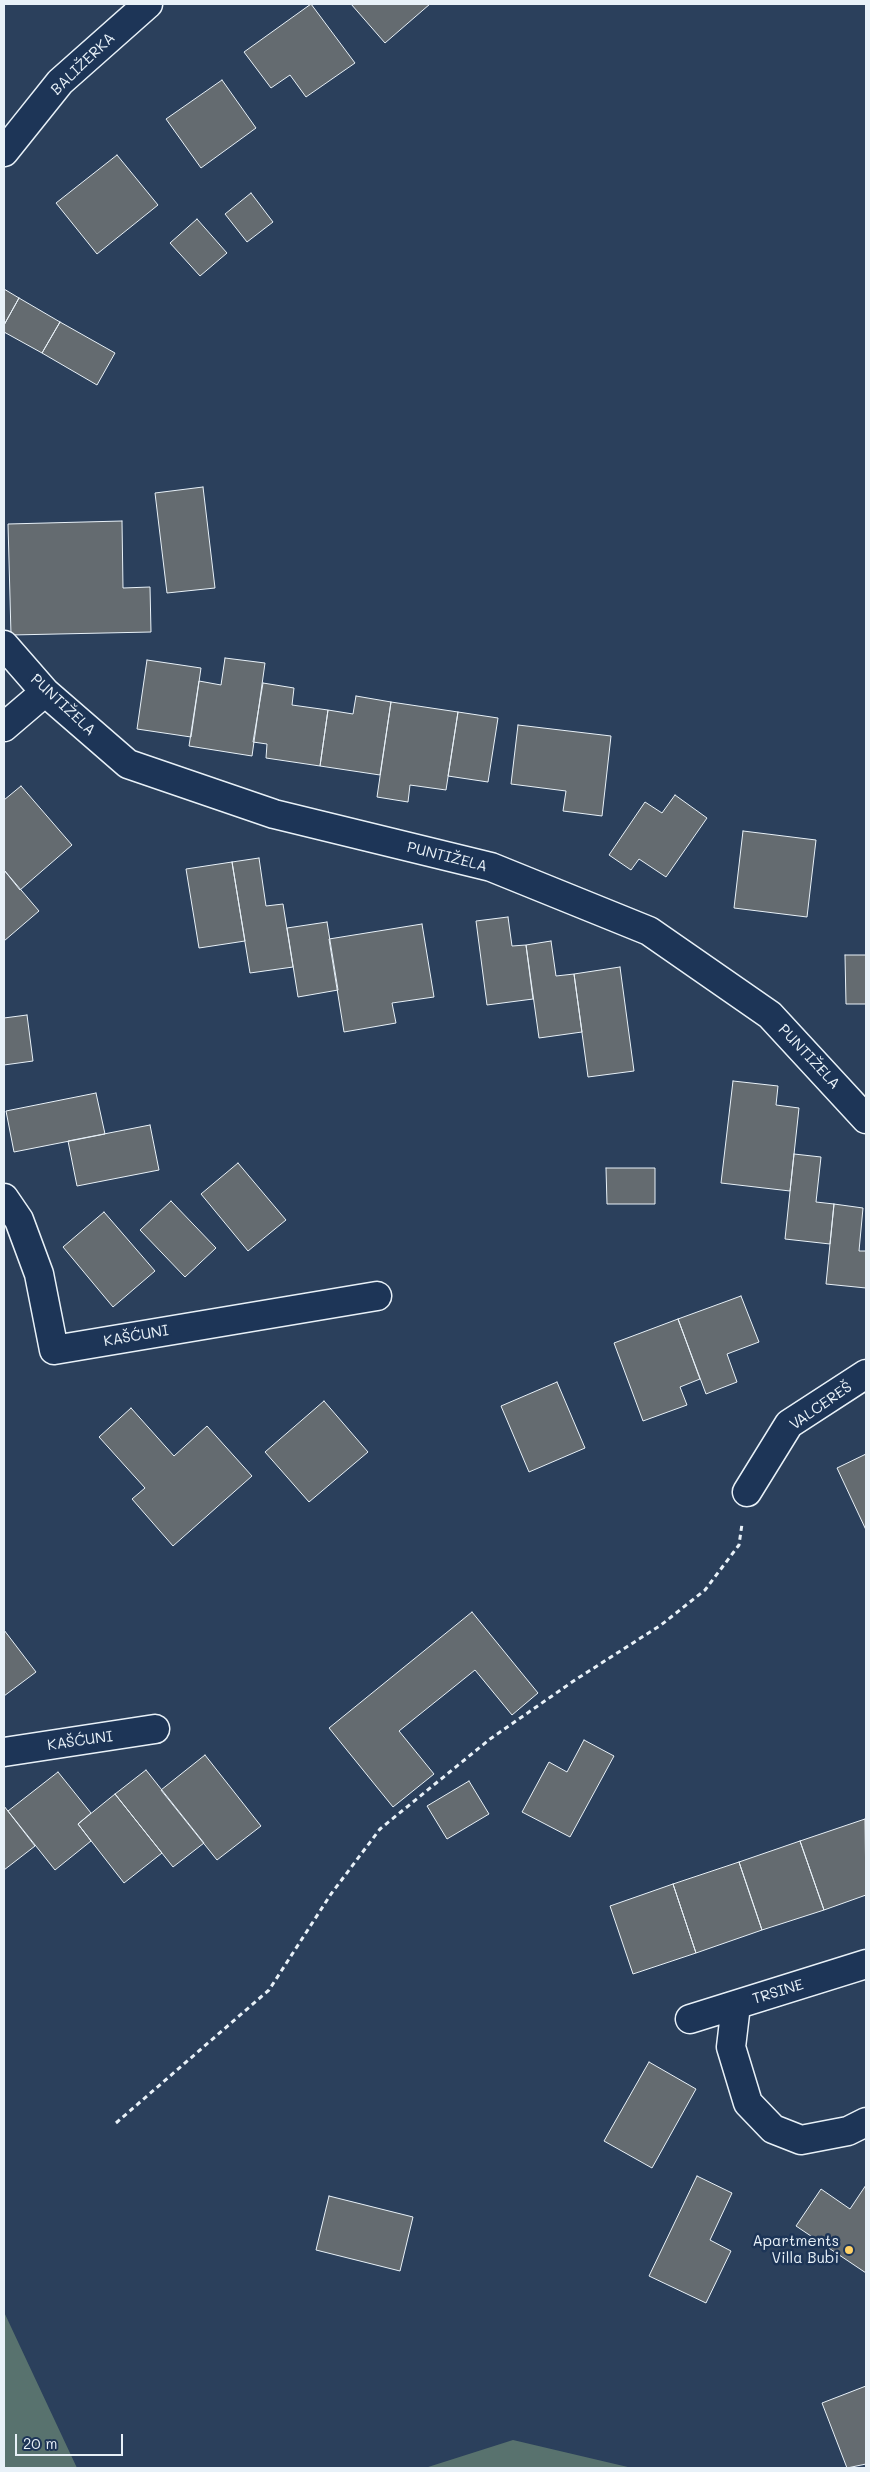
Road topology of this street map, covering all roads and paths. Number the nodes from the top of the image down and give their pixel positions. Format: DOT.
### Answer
graph roads {
  1 [pos="148,4"];
  2 [pos="4,152"];
  3 [pos="4,645"];
  4 [pos="45,692"];
  5 [pos="4,727"];
  6 [pos="866,1119"];
  7 [pos="4,1198"];
  8 [pos="377,1296"];
  9 [pos="866,1374"];
  10 [pos="747,1492"];
  11 [pos="155,1729"];
  12 [pos="4,1752"];
  13 [pos="866,1964"];
  14 [pos="736,2005"];
  15 [pos="690,2018"];
  16 [pos="116,2122"];
  17 [pos="866,2122"];
  1 -- 2 [label="street, BALIŽERKA"];
  3 -- 4 [label="street, PUNTIŽELA"];
  4 -- 5 [label="street"];
  4 -- 6 [label="street, PUNTIŽELA"];
  7 -- 8 [label="street, KAŠĆUNI"];
  9 -- 10 [label="street, VALCEREŠ"];
  10 -- 16 [label="path"];
  11 -- 12 [label="street, KAŠĆUNI"];
  13 -- 14 [label="street, TRSINE"];
  14 -- 15 [label="street, TRSINE"];
  14 -- 17 [label="street"];
}
